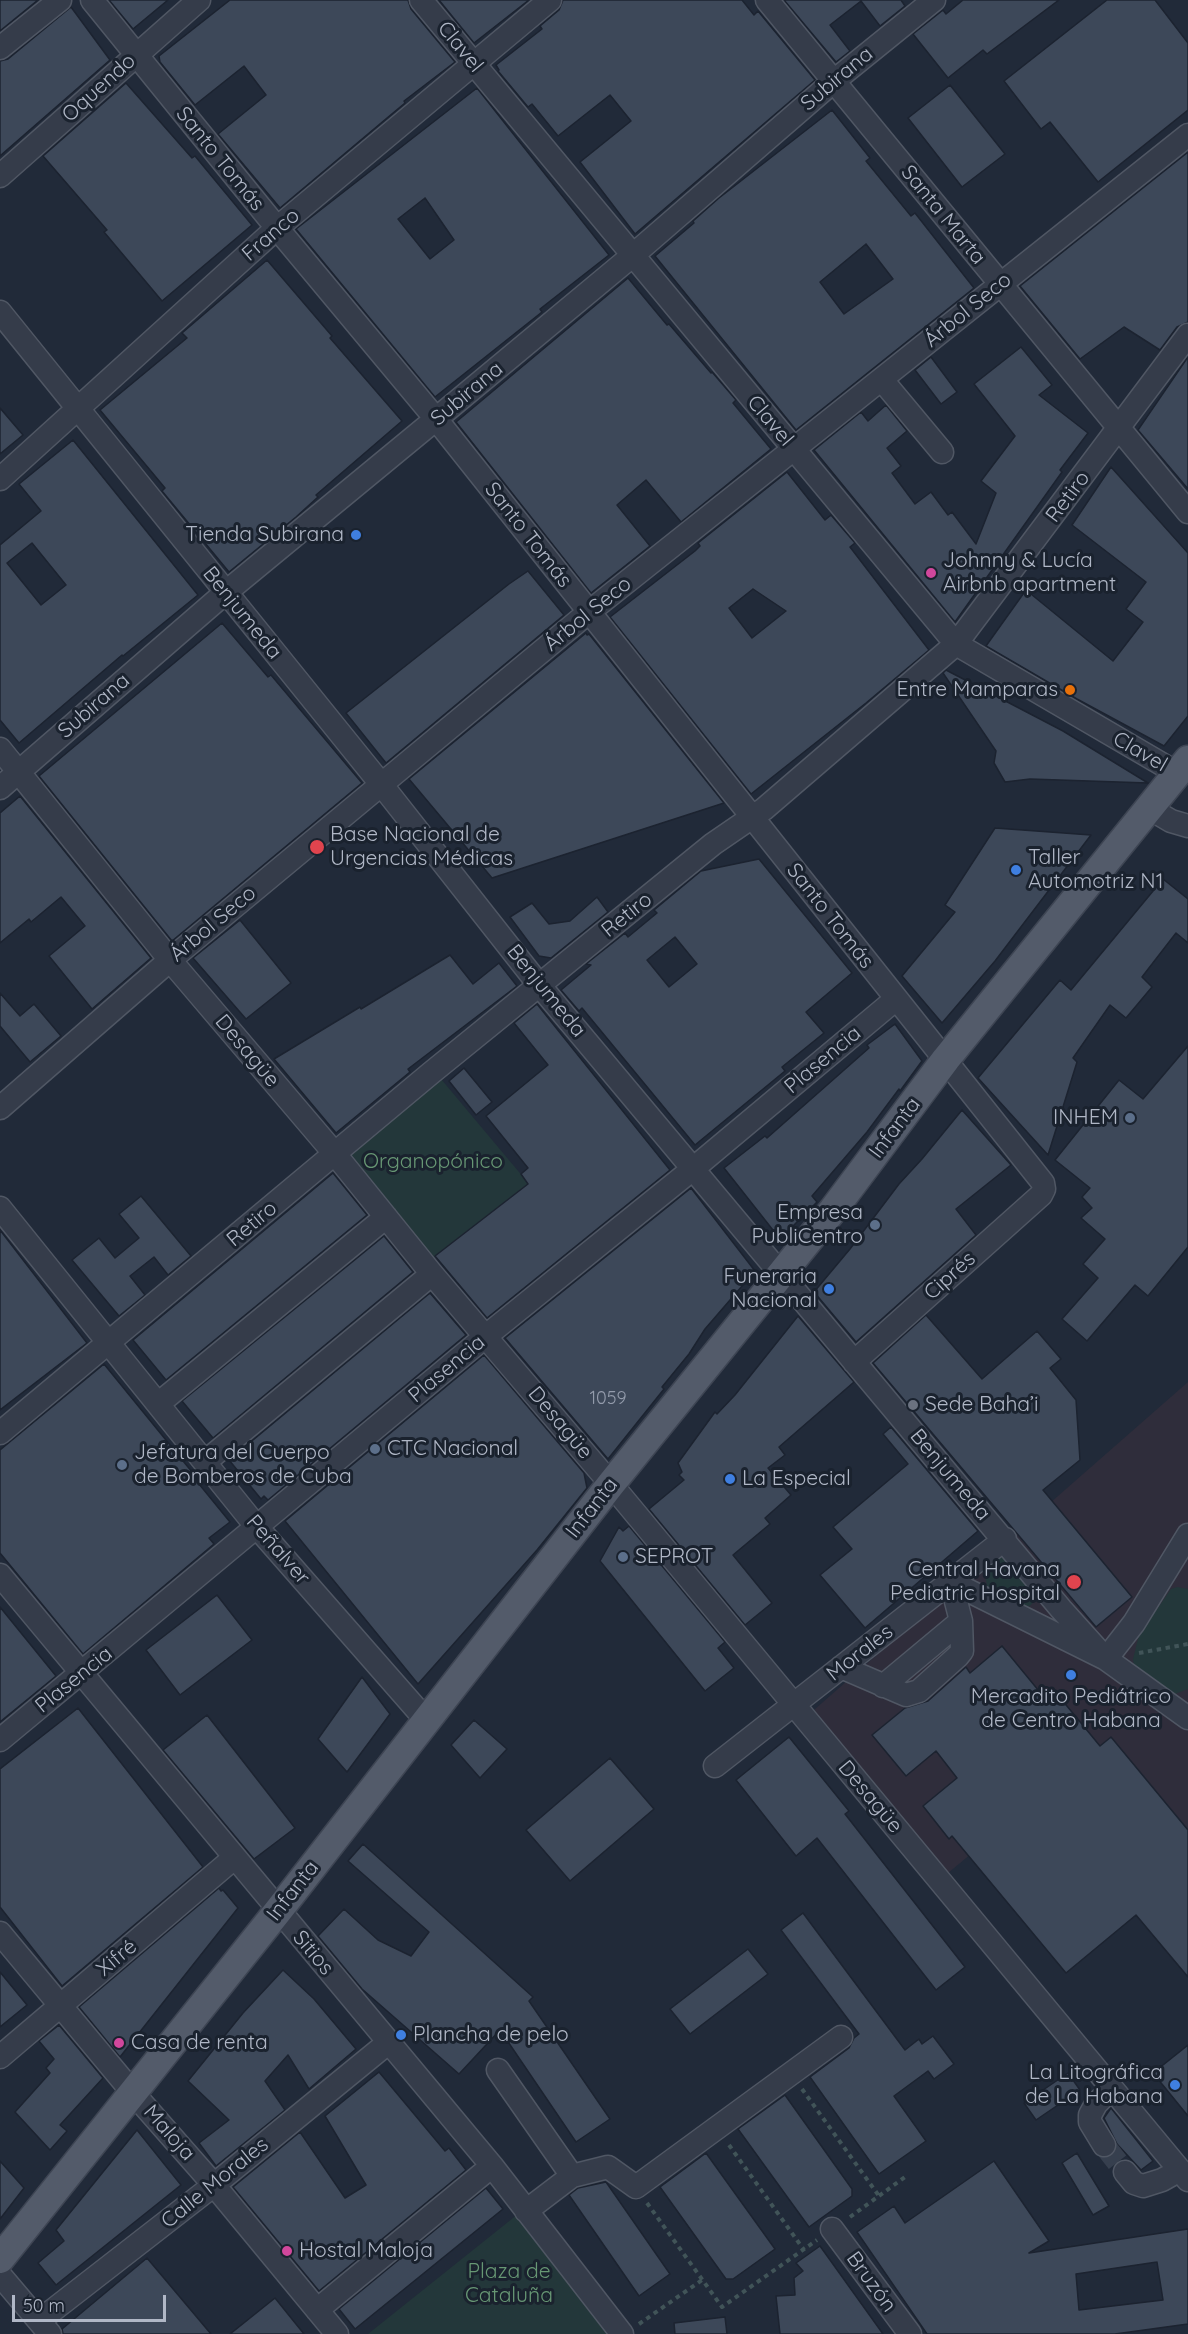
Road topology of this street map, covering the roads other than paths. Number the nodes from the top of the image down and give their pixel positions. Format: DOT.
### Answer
graph roads {
  1 [pos="60,0"];
  2 [pos="92,0"];
  3 [pos="199,0"];
  4 [pos="421,0"];
  5 [pos="550,0"];
  6 [pos="767,0"];
  7 [pos="934,0"];
  8 [pos="0,48"];
  9 [pos="136,55"];
  10 [pos="473,64"];
  11 [pos="834,81"];
  12 [pos="1188,135"];
  13 [pos="0,176"];
  14 [pos="277,228"];
  15 [pos="632,256"];
  16 [pos="1000,284"];
  17 [pos="0,312"];
  18 [pos="1188,335"];
  19 [pos="882,380"];
  20 [pos="78,409"];
  21 [pos="436,419"];
  22 [pos="1119,429"];
  23 [pos="794,450"];
  24 [pos="942,452"];
  25 [pos="0,479"];
  26 [pos="1188,513"];
  27 [pos="225,593"];
  28 [pos="589,612"];
  29 [pos="956,644"];
  30 [pos="0,749"];
  31 [pos="1183,766"];
  32 [pos="18,772"];
  33 [pos="381,784"];
  34 [pos="0,788"];
  35 [pos="1149,808"];
  36 [pos="753,818"];
  37 [pos="1188,826"];
  38 [pos="170,960"];
  39 [pos="540,986"];
  40 [pos="896,999"];
  41 [pos="946,1059"];
  42 [pos="0,1108"];
  43 [pos="335,1154"];
  44 [pos="694,1168"];
  45 [pos="1044,1189"];
  46 [pos="0,1208"];
  47 [pos="386,1217"];
  48 [pos="432,1274"];
  49 [pos="781,1274"];
  50 [pos="486,1336"];
  51 [pos="108,1344"];
  52 [pos="854,1362"];
  53 [pos="158,1404"];
  54 [pos="0,1433"];
  55 [pos="205,1462"];
  56 [pos="611,1484"];
  57 [pos="256,1526"];
  58 [pos="1188,1535"];
  59 [pos="1005,1539"];
  60 [pos="1184,1556"];
  61 [pos="0,1575"];
  62 [pos="951,1582"];
  63 [pos="1106,1659"];
  64 [pos="841,1667"];
  65 [pos="82,1674"];
  66 [pos="793,1705"];
  67 [pos="1187,1714"];
  68 [pos="426,1720"];
  69 [pos="0,1740"];
  70 [pos="715,1766"];
  71 [pos="234,1858"];
  72 [pos="278,1911"];
  73 [pos="0,1933"];
  74 [pos="60,2006"];
  75 [pos="841,2037"];
  76 [pos="389,2042"];
  77 [pos="0,2057"];
  78 [pos="498,2070"];
  79 [pos="1112,2088"];
  80 [pos="134,2094"];
  81 [pos="1104,2145"];
  82 [pos="492,2166"];
  83 [pos="1125,2172"];
  84 [pos="1184,2175"];
  85 [pos="572,2176"];
  86 [pos="214,2185"];
  87 [pos="526,2211"];
  88 [pos="832,2229"];
  89 [pos="0,2259"];
  90 [pos="0,2275"];
  91 [pos="317,2310"];
  92 [pos="45,2327"];
  93 [pos="628,2331"];
  94 [pos="337,2334"];
  95 [pos="910,2334"];
  1 -- 8 [label="street"];
  2 -- 9 [label="street, Santo Tomás"];
  3 -- 9 [label="street, Oquendo"];
  4 -- 10 [label="street, Clavel"];
  5 -- 10 [label="street, Franco"];
  6 -- 11 [label="street, Santa Marta"];
  7 -- 11 [label="street, Subirana"];
  9 -- 13 [label="street, Oquendo"];
  9 -- 14 [label="street, Santo Tomás"];
  10 -- 14 [label="street, Franco"];
  10 -- 15 [label="street, Clavel"];
  11 -- 15 [label="street, Subirana"];
  11 -- 16 [label="street, Santa Marta"];
  12 -- 16 [label="street, Árbol Seco"];
  14 -- 20 [label="street, Franco"];
  14 -- 21 [label="street, Santo Tomás"];
  15 -- 21 [label="street, Subirana"];
  15 -- 23 [label="street, Clavel"];
  16 -- 19 [label="street, Árbol Seco"];
  16 -- 22 [label="street, Santa Marta"];
  17 -- 20 [label="street, Benjumeda"];
  18 -- 22 [label="street, Retiro"];
  19 -- 23 [label="street, Árbol Seco"];
  19 -- 24 [label="street"];
  20 -- 25 [label="street, Franco"];
  20 -- 27 [label="street, Benjumeda"];
  21 -- 27 [label="street, Subirana"];
  21 -- 28 [label="street, Santo Tomás"];
  22 -- 26 [label="street, Santa Marta"];
  22 -- 29 [label="street, Retiro"];
  23 -- 28 [label="street, Árbol Seco"];
  23 -- 29 [label="street, Clavel"];
  27 -- 32 [label="street, Subirana"];
  27 -- 33 [label="street, Benjumeda"];
  28 -- 33 [label="street, Árbol Seco"];
  28 -- 36 [label="street, Santo Tomás"];
  29 -- 31 [label="street, Clavel"];
  29 -- 36 [label="street, Retiro"];
  30 -- 32 [label="street, Desagüe"];
  31 -- 35 [label="main road, Infanta"];
  32 -- 34 [label="street, Subirana"];
  32 -- 38 [label="street, Desagüe"];
  33 -- 38 [label="street, Árbol Seco"];
  33 -- 39 [label="street, Benjumeda"];
  35 -- 37 [label="street"];
  35 -- 41 [label="main road, Infanta"];
  36 -- 39 [label="street, Retiro"];
  36 -- 40 [label="street, Santo Tomás"];
  38 -- 42 [label="street, Árbol Seco"];
  38 -- 43 [label="street, Desagüe"];
  39 -- 43 [label="street, Retiro"];
  39 -- 44 [label="street, Benjumeda"];
  40 -- 41 [label="street, Santo Tomás"];
  40 -- 44 [label="street, Plasencia"];
  41 -- 45 [label="street, Santo Tomás"];
  41 -- 49 [label="main road, Infanta"];
  43 -- 47 [label="street, Desagüe"];
  43 -- 51 [label="street, Retiro"];
  44 -- 49 [label="street, Benjumeda"];
  44 -- 50 [label="street, Plasencia"];
  45 -- 52 [label="street, Ciprés"];
  46 -- 51 [label="street, Peñalver"];
  47 -- 48 [label="street, Desagüe"];
  47 -- 53 [label="street"];
  48 -- 50 [label="street, Desagüe"];
  48 -- 55 [label="street"];
  49 -- 52 [label="street, Benjumeda"];
  49 -- 56 [label="main road, Infanta"];
  50 -- 56 [label="street, Desagüe"];
  50 -- 57 [label="street, Plasencia"];
  51 -- 53 [label="street, Peñalver"];
  51 -- 54 [label="street, Retiro"];
  52 -- 59 [label="street, Benjumeda"];
  53 -- 55 [label="street, Peñalver"];
  55 -- 57 [label="street, Peñalver"];
  56 -- 66 [label="street, Desagüe"];
  56 -- 68 [label="main road, Infanta"];
  57 -- 65 [label="street, Plasencia"];
  57 -- 68 [label="street, Peñalver"];
  58 -- 60 [label="street"];
  59 -- 62 [label="street, Morales"];
  59 -- 63 [label="street, Benjumeda"];
  60 -- 63 [label="street"];
  61 -- 65 [label="street, Sitios"];
  62 -- 63 [label="street"];
  62 -- 64 [label="street, Morales"];
  62 -- 64 [label="street"];
  63 -- 67 [label="street"];
  64 -- 66 [label="street, Morales"];
  65 -- 69 [label="street, Plasencia"];
  65 -- 71 [label="street, Sitios"];
  66 -- 70 [label="street, Morales"];
  66 -- 79 [label="street, Desagüe"];
  68 -- 72 [label="main road, Infanta"];
  71 -- 72 [label="street, Sitios"];
  71 -- 74 [label="street, Xifré"];
  72 -- 76 [label="street, Sitios"];
  72 -- 80 [label="main road, Infanta"];
  73 -- 74 [label="street, Maloja"];
  74 -- 77 [label="street, Xifré"];
  74 -- 80 [label="street, Maloja"];
  75 -- 85 [label="street"];
  76 -- 82 [label="street, Sitios"];
  76 -- 86 [label="street, Calle Morales"];
  78 -- 85 [label="street"];
  79 -- 81 [label="street"];
  79 -- 84 [label="street, Desagüe"];
  80 -- 86 [label="street, Maloja"];
  80 -- 89 [label="main road, Infanta"];
  82 -- 87 [label="street, Sitios"];
  82 -- 91 [label="street"];
  83 -- 84 [label="street"];
  85 -- 87 [label="street"];
  86 -- 91 [label="street, Maloja"];
  86 -- 92 [label="street, Calle Morales"];
  87 -- 93 [label="street, Sitios"];
  88 -- 95 [label="street, Bruzón"];
  90 -- 92 [label="street"];
  91 -- 94 [label="street, Maloja"];
}
